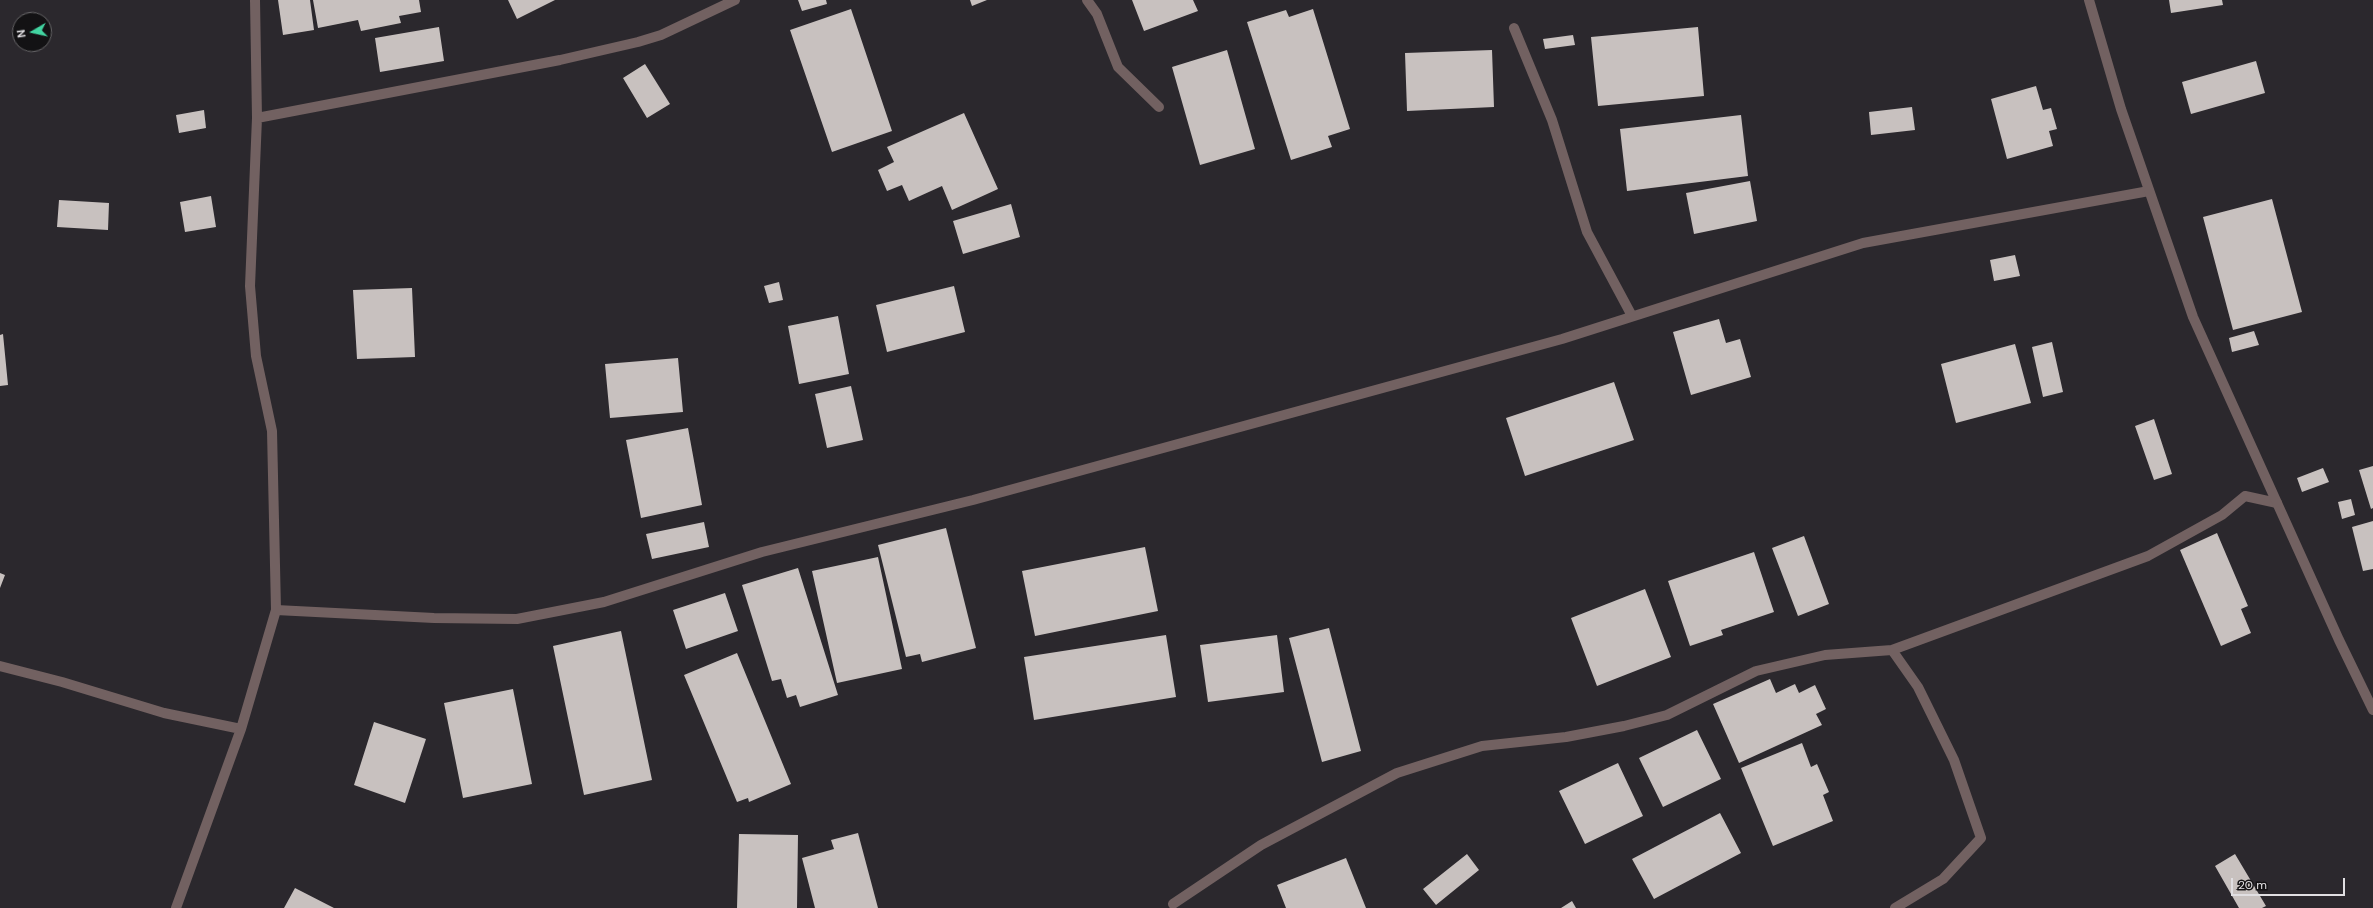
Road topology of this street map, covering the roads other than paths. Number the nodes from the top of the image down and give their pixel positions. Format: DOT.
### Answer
graph roads {
  1 [pos="255,0"];
  2 [pos="735,0"];
  3 [pos="1087,0"];
  4 [pos="2088,0"];
  5 [pos="1514,28"];
  6 [pos="1159,107"];
  7 [pos="257,118"];
  8 [pos="2149,191"];
  9 [pos="1632,316"];
  10 [pos="2277,503"];
  11 [pos="276,610"];
  12 [pos="1892,650"];
  13 [pos="0,666"];
  14 [pos="2373,710"];
  15 [pos="241,729"];
  16 [pos="1173,904"];
  17 [pos="176,908"];
  18 [pos="1895,908"];
  1 -- 7 [label="street"];
  2 -- 7 [label="street"];
  3 -- 6 [label="street"];
  4 -- 8 [label="street"];
  5 -- 9 [label="street"];
  7 -- 11 [label="street"];
  8 -- 9 [label="street"];
  8 -- 10 [label="street"];
  9 -- 11 [label="street"];
  10 -- 12 [label="street"];
  10 -- 14 [label="street"];
  11 -- 15 [label="street"];
  12 -- 16 [label="street"];
  12 -- 18 [label="street"];
  13 -- 15 [label="street"];
  15 -- 17 [label="street"];
}
